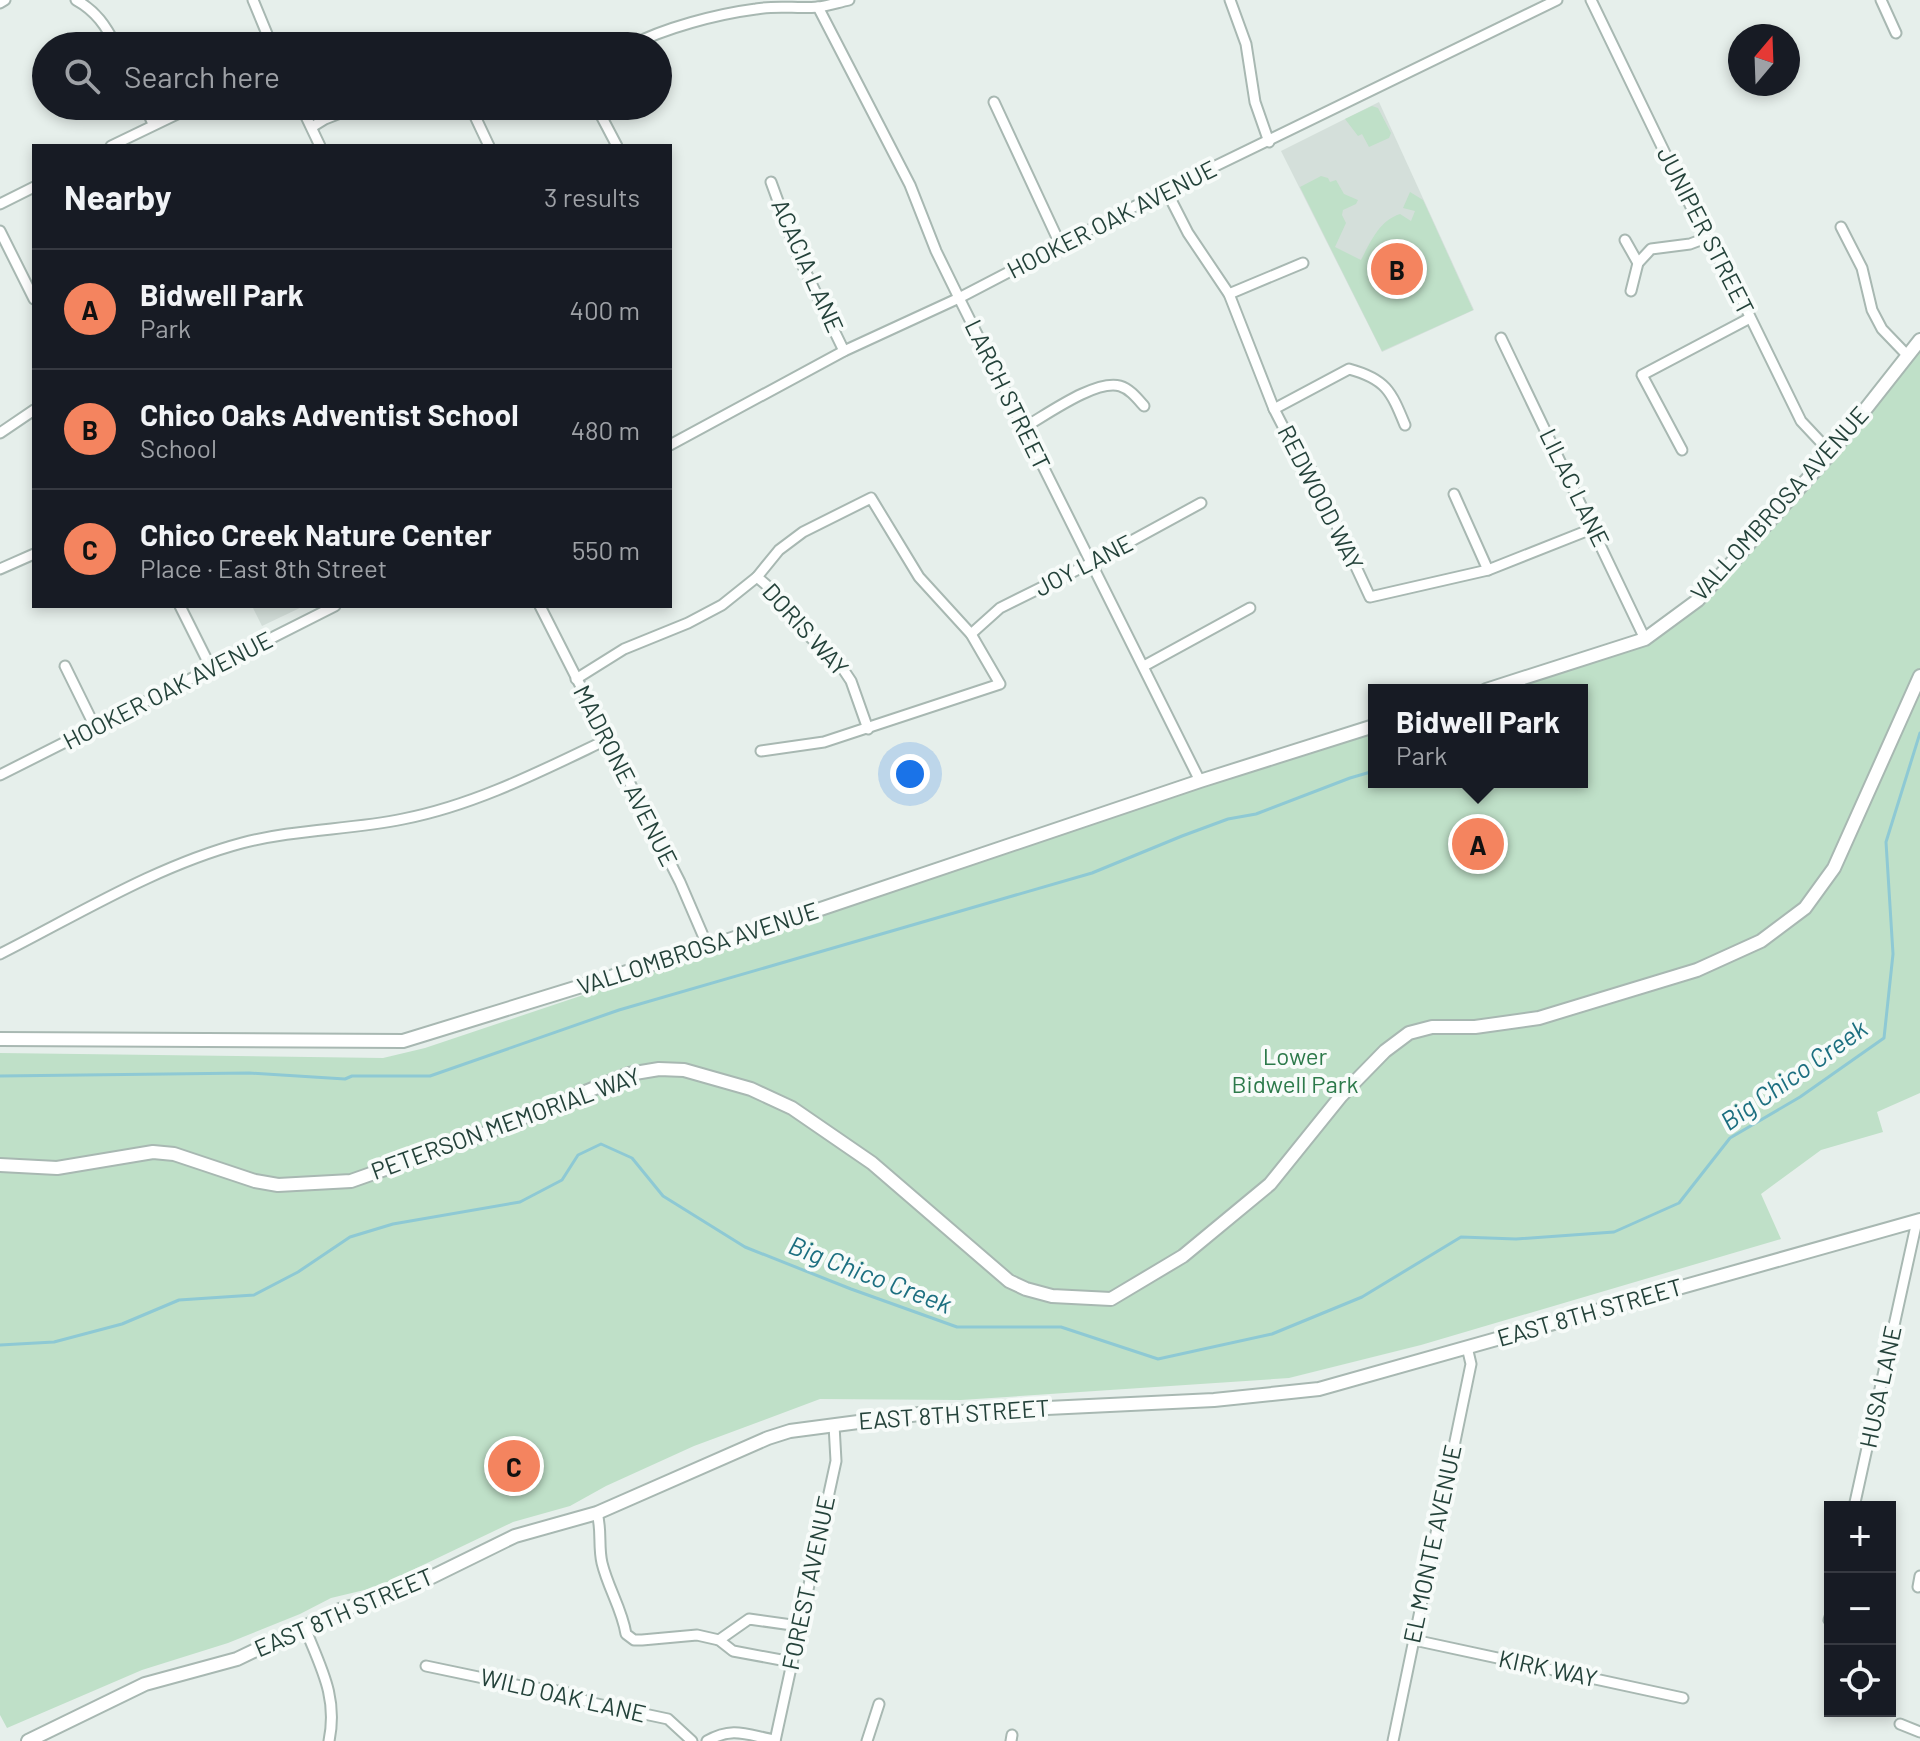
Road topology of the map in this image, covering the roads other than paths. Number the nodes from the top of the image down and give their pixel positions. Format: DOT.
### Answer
graph roads {
  1 [pos="76,0"];
  2 [pos="253,0"];
  3 [pos="849,0"];
  4 [pos="1230,0"];
  5 [pos="1557,0"];
  6 [pos="1591,0"];
  7 [pos="1881,0"];
  8 [pos="818,7"];
  9 [pos="109,32"];
  10 [pos="266,32"];
  11 [pos="665,32"];
  12 [pos="1896,33"];
  13 [pos="994,102"];
  14 [pos="151,120"];
  15 [pos="162,120"];
  16 [pos="308,120"];
  17 [pos="323,120"];
  18 [pos="477,120"];
  19 [pos="603,120"];
  20 [pos="153,124"];
  21 [pos="312,127"];
  22 [pos="1269,142"];
  23 [pos="115,144"];
  24 [pos="319,144"];
  25 [pos="488,144"];
  26 [pos="616,144"];
  27 [pos="771,182"];
  28 [pos="32,188"];
  29 [pos="1166,190"];
  30 [pos="0,204"];
  31 [pos="1841,227"];
  32 [pos="0,231"];
  33 [pos="1706,238"];
  34 [pos="1625,240"];
  35 [pos="1060,244"];
  36 [pos="1303,263"];
  37 [pos="1638,263"];
  38 [pos="1631,291"];
  39 [pos="1229,294"];
  40 [pos="32,295"];
  41 [pos="959,298"];
  42 [pos="1750,318"];
  43 [pos="1501,338"];
  44 [pos="1920,340"];
  45 [pos="844,351"];
  46 [pos="1907,355"];
  47 [pos="1144,406"];
  48 [pos="1274,409"];
  49 [pos="32,411"];
  50 [pos="1405,425"];
  51 [pos="1023,428"];
  52 [pos="0,433"];
  53 [pos="672,444"];
  54 [pos="1682,450"];
  55 [pos="1831,453"];
  56 [pos="1454,494"];
  57 [pos="1201,503"];
  58 [pos="1594,528"];
  59 [pos="32,555"];
  60 [pos="1091,563"];
  61 [pos="0,569"];
  62 [pos="1488,570"];
  63 [pos="757,577"];
  64 [pos="181,608"];
  65 [pos="331,608"];
  66 [pos="541,608"];
  67 [pos="1250,608"];
  68 [pos="971,634"];
  69 [pos="1645,639"];
  70 [pos="65,666"];
  71 [pos="1144,666"];
  72 [pos="211,668"];
  73 [pos="1920,676"];
  74 [pos="576,679"];
  75 [pos="1505,684"];
  76 [pos="1368,728"];
  77 [pos="96,729"];
  78 [pos="868,729"];
  79 [pos="606,740"];
  80 [pos="761,751"];
  81 [pos="0,775"];
  82 [pos="1200,781"];
  83 [pos="708,947"];
  84 [pos="0,954"];
  85 [pos="0,1039"];
  86 [pos="0,1165"];
  87 [pos="1919,1220"];
  88 [pos="1467,1347"];
  89 [pos="834,1425"];
  90 [pos="1855,1501"];
  91 [pos="597,1513"];
  92 [pos="799,1626"];
  93 [pos="305,1628"];
  94 [pos="719,1640"];
  95 [pos="1414,1640"];
  96 [pos="792,1662"];
  97 [pos="426,1666"];
  98 [pos="1683,1698"];
  99 [pos="879,1704"];
  100 [pos="1900,1724"];
  101 [pos="1920,1732"];
  102 [pos="28,1741"];
  103 [pos="329,1741"];
  104 [pos="692,1741"];
  105 [pos="710,1741"];
  106 [pos="775,1741"];
  107 [pos="867,1741"];
  108 [pos="1393,1741"];
  1 -- 9 [label="street"];
  2 -- 10 [label="street"];
  3 -- 8 [label="street"];
  4 -- 22 [label="street"];
  5 -- 22 [label="street, HOOKER OAK AVENUE"];
  6 -- 33 [label="street, JUNIPER STREET"];
  7 -- 12 [label="street"];
  8 -- 11 [label="street"];
  8 -- 41 [label="street, LARCH STREET"];
  13 -- 35 [label="street"];
  14 -- 20 [label="street"];
  15 -- 20 [label="street"];
  16 -- 21 [label="street"];
  17 -- 21 [label="street"];
  18 -- 25 [label="street"];
  19 -- 26 [label="street"];
  20 -- 23 [label="street"];
  21 -- 24 [label="street"];
  22 -- 29 [label="street, HOOKER OAK AVENUE"];
  27 -- 45 [label="street, ACACIA LANE"];
  28 -- 30 [label="street"];
  29 -- 35 [label="street, HOOKER OAK AVENUE"];
  29 -- 39 [label="street, REDWOOD WAY"];
  31 -- 46 [label="street"];
  32 -- 40 [label="street"];
  33 -- 37 [label="street"];
  33 -- 42 [label="street, JUNIPER STREET"];
  34 -- 37 [label="street"];
  35 -- 41 [label="street, HOOKER OAK AVENUE"];
  36 -- 39 [label="street"];
  37 -- 38 [label="street"];
  39 -- 48 [label="street, REDWOOD WAY"];
  41 -- 45 [label="street, HOOKER OAK AVENUE"];
  41 -- 51 [label="street, LARCH STREET"];
  42 -- 54 [label="street"];
  42 -- 55 [label="street, JUNIPER STREET"];
  43 -- 58 [label="street, LILAC LANE"];
  44 -- 46 [label="street, VALLOMBROSA AVENUE"];
  45 -- 53 [label="street, HOOKER OAK AVENUE"];
  46 -- 55 [label="street, VALLOMBROSA AVENUE"];
  47 -- 51 [label="street"];
  48 -- 50 [label="street"];
  48 -- 62 [label="street, REDWOOD WAY"];
  49 -- 52 [label="street"];
  51 -- 60 [label="street, LARCH STREET"];
  55 -- 69 [label="street, VALLOMBROSA AVENUE"];
  56 -- 62 [label="street"];
  57 -- 60 [label="street, JOY LANE"];
  58 -- 62 [label="street, REDWOOD WAY"];
  58 -- 69 [label="street, LILAC LANE"];
  59 -- 61 [label="street"];
  60 -- 68 [label="street, JOY LANE"];
  60 -- 71 [label="street, LARCH STREET"];
  63 -- 68 [label="street"];
  63 -- 74 [label="street"];
  63 -- 78 [label="street, DORIS WAY"];
  64 -- 72 [label="street"];
  65 -- 72 [label="street, HOOKER OAK AVENUE"];
  66 -- 74 [label="street, MADRONE AVENUE"];
  67 -- 71 [label="street"];
  68 -- 78 [label="street"];
  69 -- 75 [label="street, VALLOMBROSA AVENUE"];
  70 -- 77 [label="street"];
  71 -- 82 [label="street, LARCH STREET"];
  72 -- 77 [label="street, HOOKER OAK AVENUE"];
  73 -- 86 [label="street, PETERSON MEMORIAL WAY"];
  74 -- 79 [label="street, MADRONE AVENUE"];
  76 -- 82 [label="street, VALLOMBROSA AVENUE"];
  77 -- 81 [label="street, HOOKER OAK AVENUE"];
  78 -- 80 [label="street"];
  79 -- 83 [label="street, MADRONE AVENUE"];
  79 -- 84 [label="street"];
  82 -- 83 [label="street, VALLOMBROSA AVENUE"];
  83 -- 85 [label="street, VALLOMBROSA AVENUE"];
  87 -- 88 [label="street, EAST 8TH STREET"];
  87 -- 90 [label="street, HUSA LANE"];
  88 -- 89 [label="street, EAST 8TH STREET"];
  88 -- 95 [label="street, EL MONTE AVENUE"];
  89 -- 91 [label="street, EAST 8TH STREET"];
  89 -- 92 [label="street, FOREST AVENUE"];
  91 -- 93 [label="street, EAST 8TH STREET"];
  91 -- 94 [label="street"];
  92 -- 94 [label="street"];
  92 -- 96 [label="street, FOREST AVENUE"];
  93 -- 102 [label="street, EAST 8TH STREET"];
  93 -- 103 [label="street"];
  94 -- 96 [label="street"];
  95 -- 98 [label="street, KIRK WAY"];
  95 -- 108 [label="street, EL MONTE AVENUE"];
  96 -- 106 [label="street, FOREST AVENUE"];
  97 -- 104 [label="street, WILD OAK LANE"];
  99 -- 107 [label="street"];
  100 -- 101 [label="street"];
  105 -- 106 [label="street"];
}
